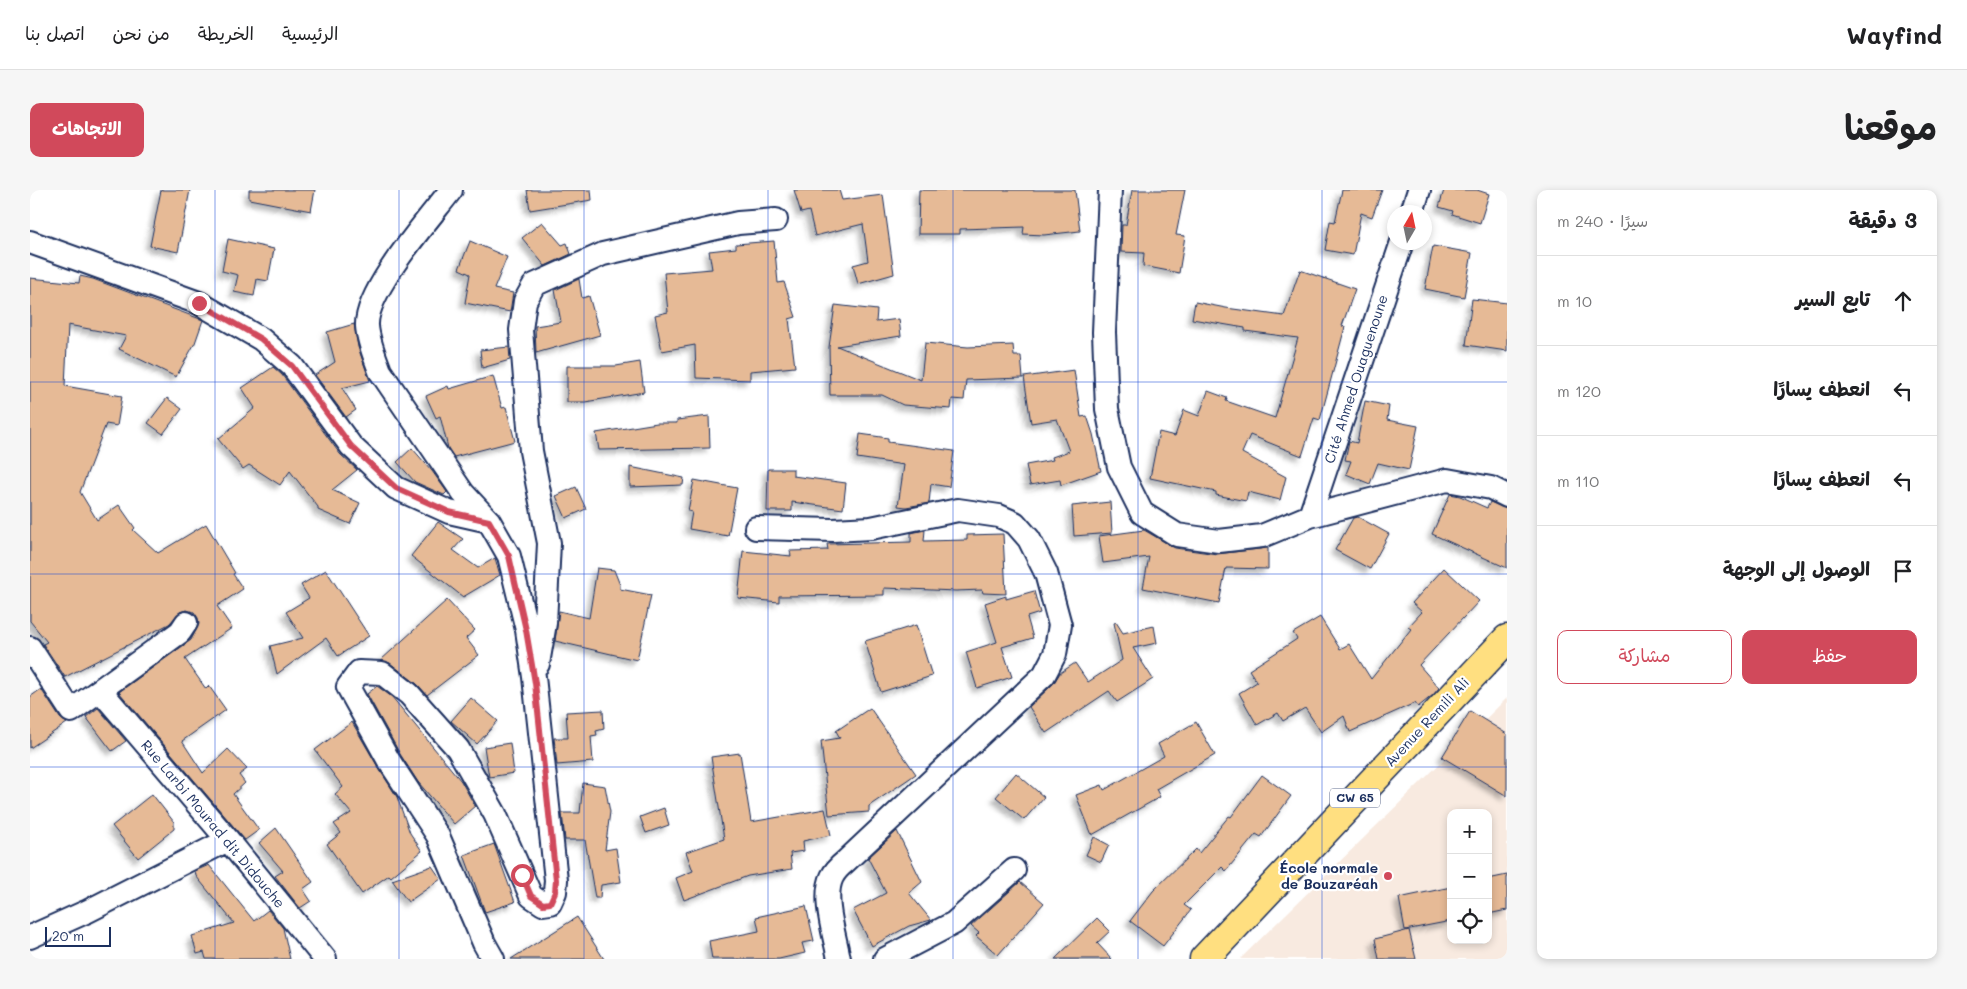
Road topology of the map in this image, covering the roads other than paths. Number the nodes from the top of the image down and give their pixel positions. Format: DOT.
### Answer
graph roads {
  1 [pos="451,190"];
  2 [pos="1110,190"];
  3 [pos="1419,190"];
  4 [pos="1414,205"];
  5 [pos="776,220"];
  6 [pos="30,242"];
  7 [pos="1399,250"];
  8 [pos="1507,496"];
  9 [pos="1310,516"];
  10 [pos="489,521"];
  11 [pos="756,528"];
  12 [pos="186,623"];
  13 [pos="1507,639"];
  14 [pos="30,648"];
  15 [pos="535,683"];
  16 [pos="100,690"];
  17 [pos="228,840"];
  18 [pos="1014,870"];
  19 [pos="30,937"];
  20 [pos="325,959"];
  21 [pos="493,959"];
  22 [pos="839,959"];
  23 [pos="885,959"];
  24 [pos="1204,959"];
  1 -- 10 [label="street"];
  2 -- 9 [label="street"];
  3 -- 4 [label="street"];
  5 -- 15 [label="street"];
  6 -- 10 [label="street"];
  7 -- 9 [label="street, Cité Ahmed Ouaguenoune"];
  8 -- 9 [label="street"];
  10 -- 15 [label="street"];
  11 -- 22 [label="street"];
  12 -- 16 [label="street"];
  13 -- 24 [label="main road, Avenue Remili Ali / CW 65"];
  14 -- 16 [label="street"];
  15 -- 21 [label="street"];
  16 -- 17 [label="street, Rue Larbi Mourad dit Didouche"];
  17 -- 19 [label="street"];
  17 -- 20 [label="street, Rue Larbi Mourad dit Didouche"];
  18 -- 23 [label="street"];
}
